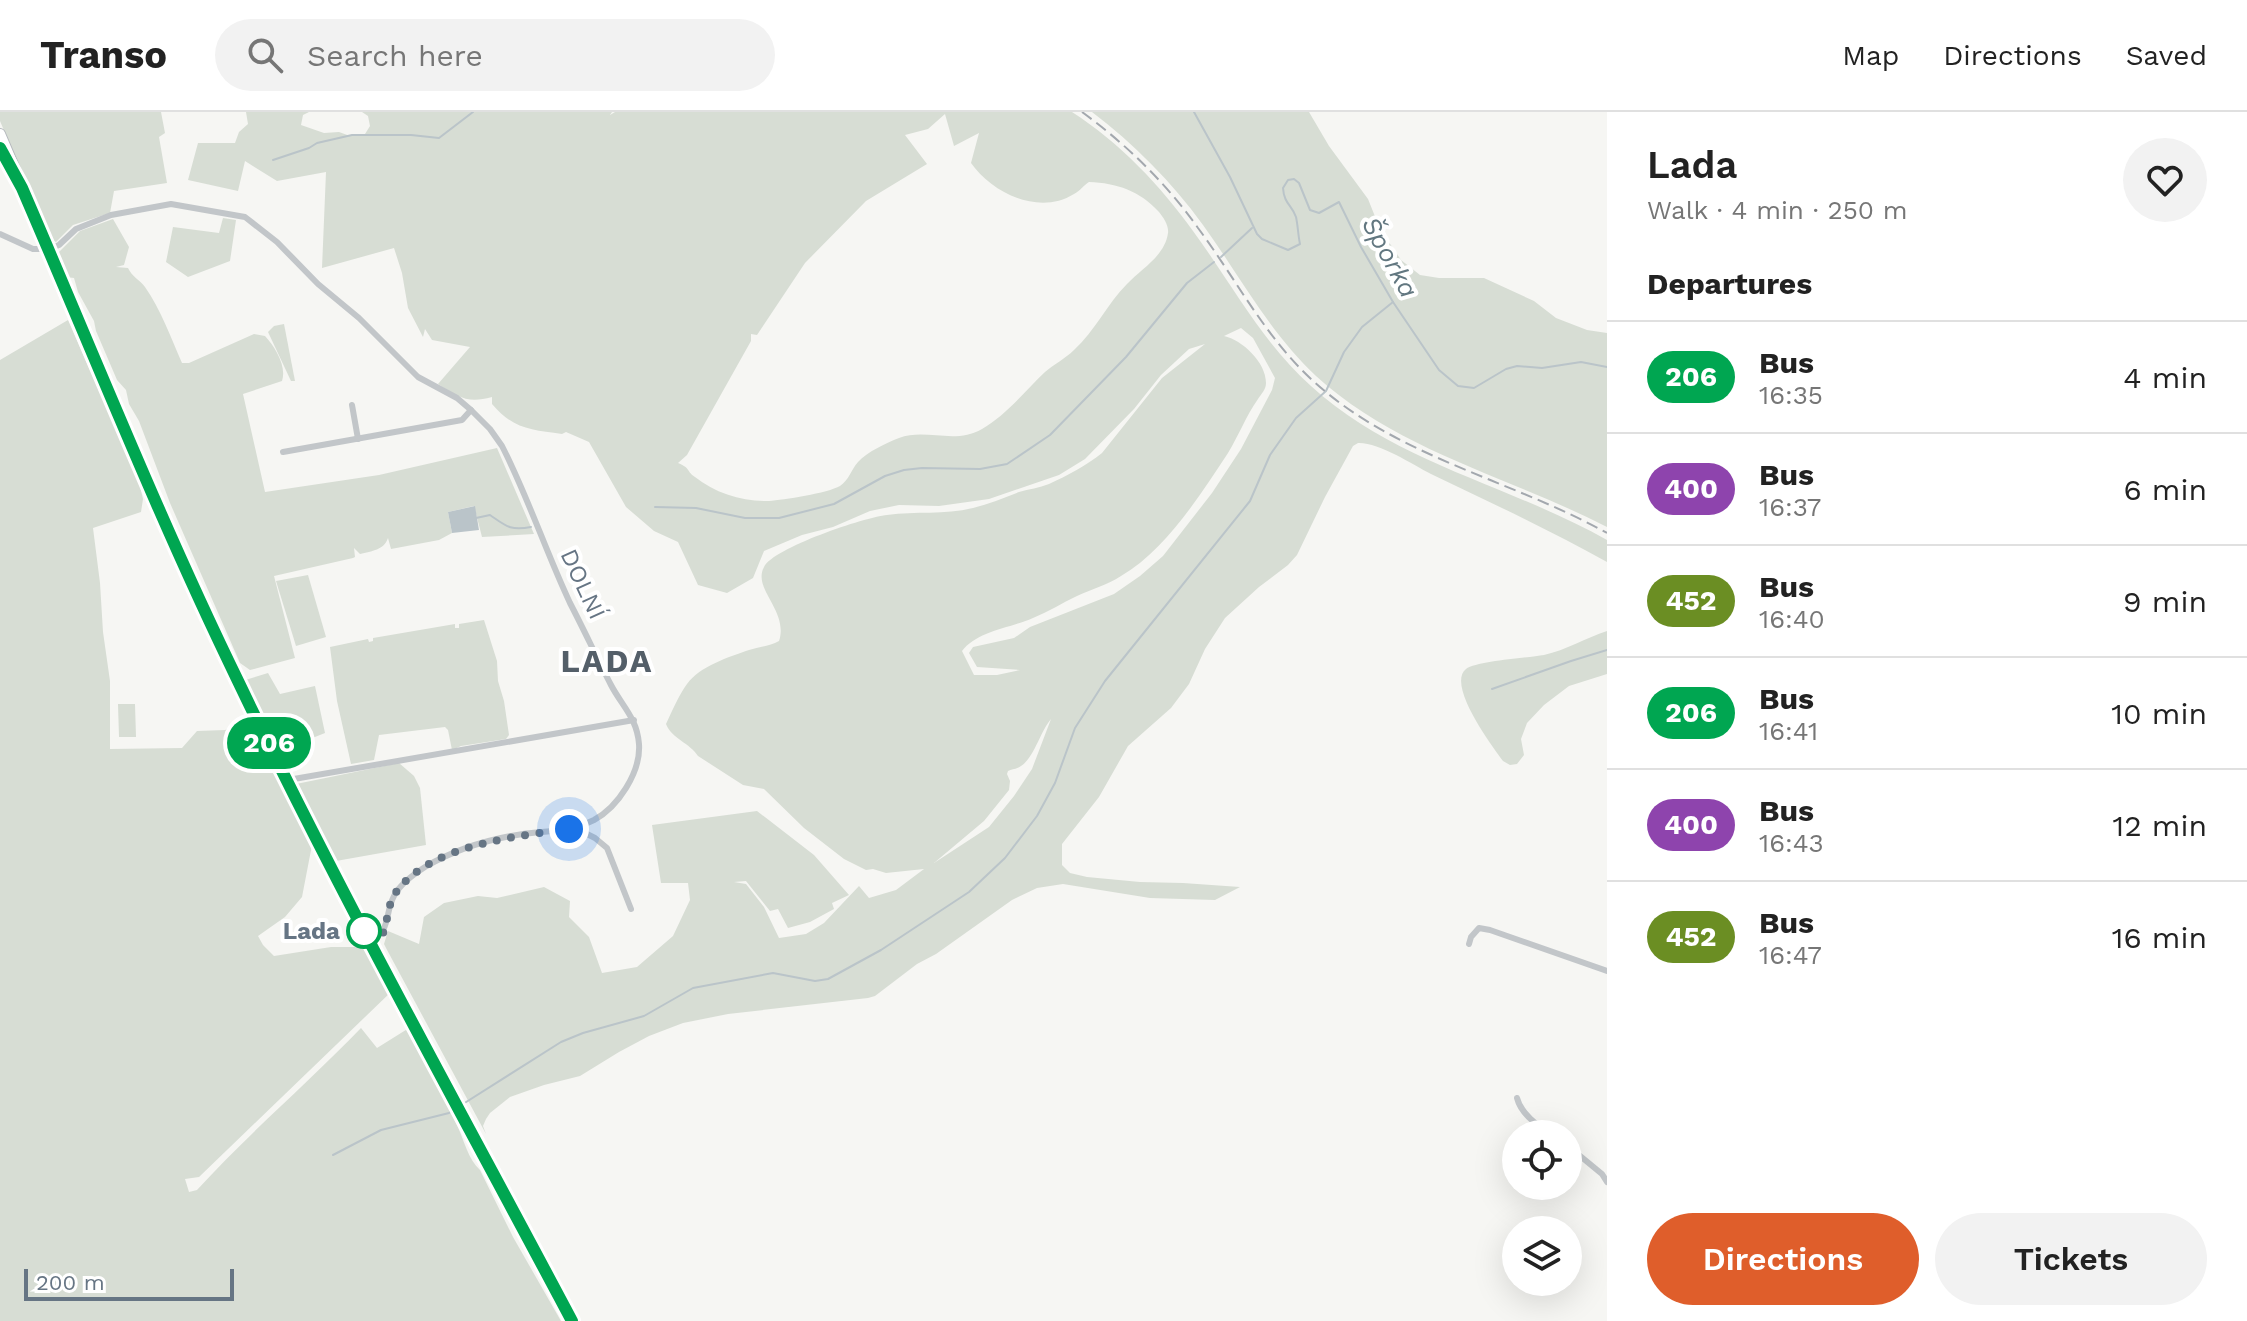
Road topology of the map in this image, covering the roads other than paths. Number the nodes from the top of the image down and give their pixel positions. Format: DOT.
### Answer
graph roads {
  1 [pos="0,134"];
  2 [pos="0,148"];
  3 [pos="22,188"];
  4 [pos="0,234"];
  5 [pos="49,249"];
  6 [pos="352,405"];
  7 [pos="471,410"];
  8 [pos="358,439"];
  9 [pos="283,452"];
  10 [pos="634,720"];
  11 [pos="288,780"];
  12 [pos="575,828"];
  13 [pos="631,909"];
  14 [pos="370,942"];
  15 [pos="1469,944"];
  16 [pos="1607,971"];
  17 [pos="1517,1098"];
  18 [pos="1532,1120"];
  19 [pos="1582,1158"];
  20 [pos="1607,1182"];
  21 [pos="572,1321"];
  1 -- 3 [label="main road"];
  2 -- 3 [label="main road"];
  3 -- 5 [label="main road"];
  4 -- 5 [label="street"];
  5 -- 7 [label="street, DOLNÍ"];
  5 -- 11 [label="main road"];
  6 -- 8 [label="street"];
  7 -- 8 [label="street"];
  7 -- 10 [label="street, DOLNÍ"];
  8 -- 9 [label="street"];
  10 -- 11 [label="street"];
  10 -- 12 [label="street"];
  11 -- 14 [label="main road"];
  12 -- 13 [label="street"];
  12 -- 14 [label="street"];
  14 -- 21 [label="main road"];
  15 -- 16 [label="street"];
  17 -- 18 [label="street"];
  19 -- 20 [label="street"];
}
